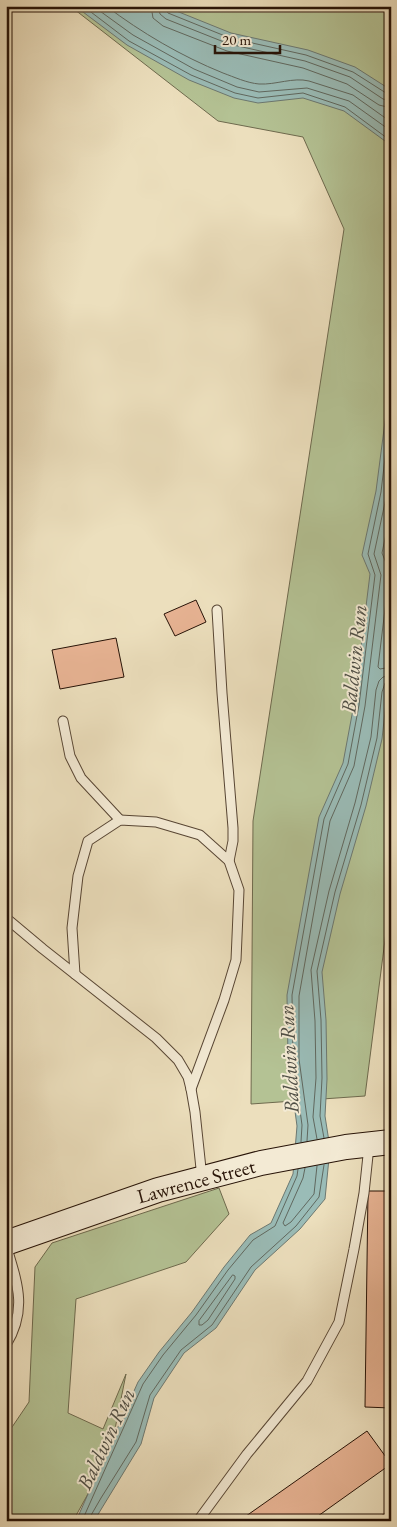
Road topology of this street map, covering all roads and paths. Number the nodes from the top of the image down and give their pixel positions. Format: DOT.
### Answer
graph roads {
  1 [pos="383,6"];
  2 [pos="391,11"];
  3 [pos="217,610"];
  4 [pos="63,721"];
  5 [pos="120,820"];
  6 [pos="229,861"];
  7 [pos="6,918"];
  8 [pos="75,974"];
  9 [pos="191,1089"];
  10 [pos="380,1142"];
  11 [pos="202,1178"];
  12 [pos="6,1244"];
  13 [pos="6,1345"];
  14 [pos="391,1516"];
  15 [pos="199,1521"];
  16 [pos="382,1521"];
  1 -- 2 [label="path"];
  3 -- 6 [label="lane"];
  4 -- 5 [label="lane"];
  5 -- 6 [label="lane"];
  5 -- 8 [label="lane"];
  6 -- 9 [label="lane"];
  7 -- 8 [label="lane"];
  8 -- 9 [label="lane"];
  9 -- 11 [label="lane"];
  10 -- 11 [label="street, Lawrence Street"];
  10 -- 15 [label="lane"];
  11 -- 12 [label="street, Lawrence Street"];
  12 -- 13 [label="lane"];
  14 -- 16 [label="lane"];
}
